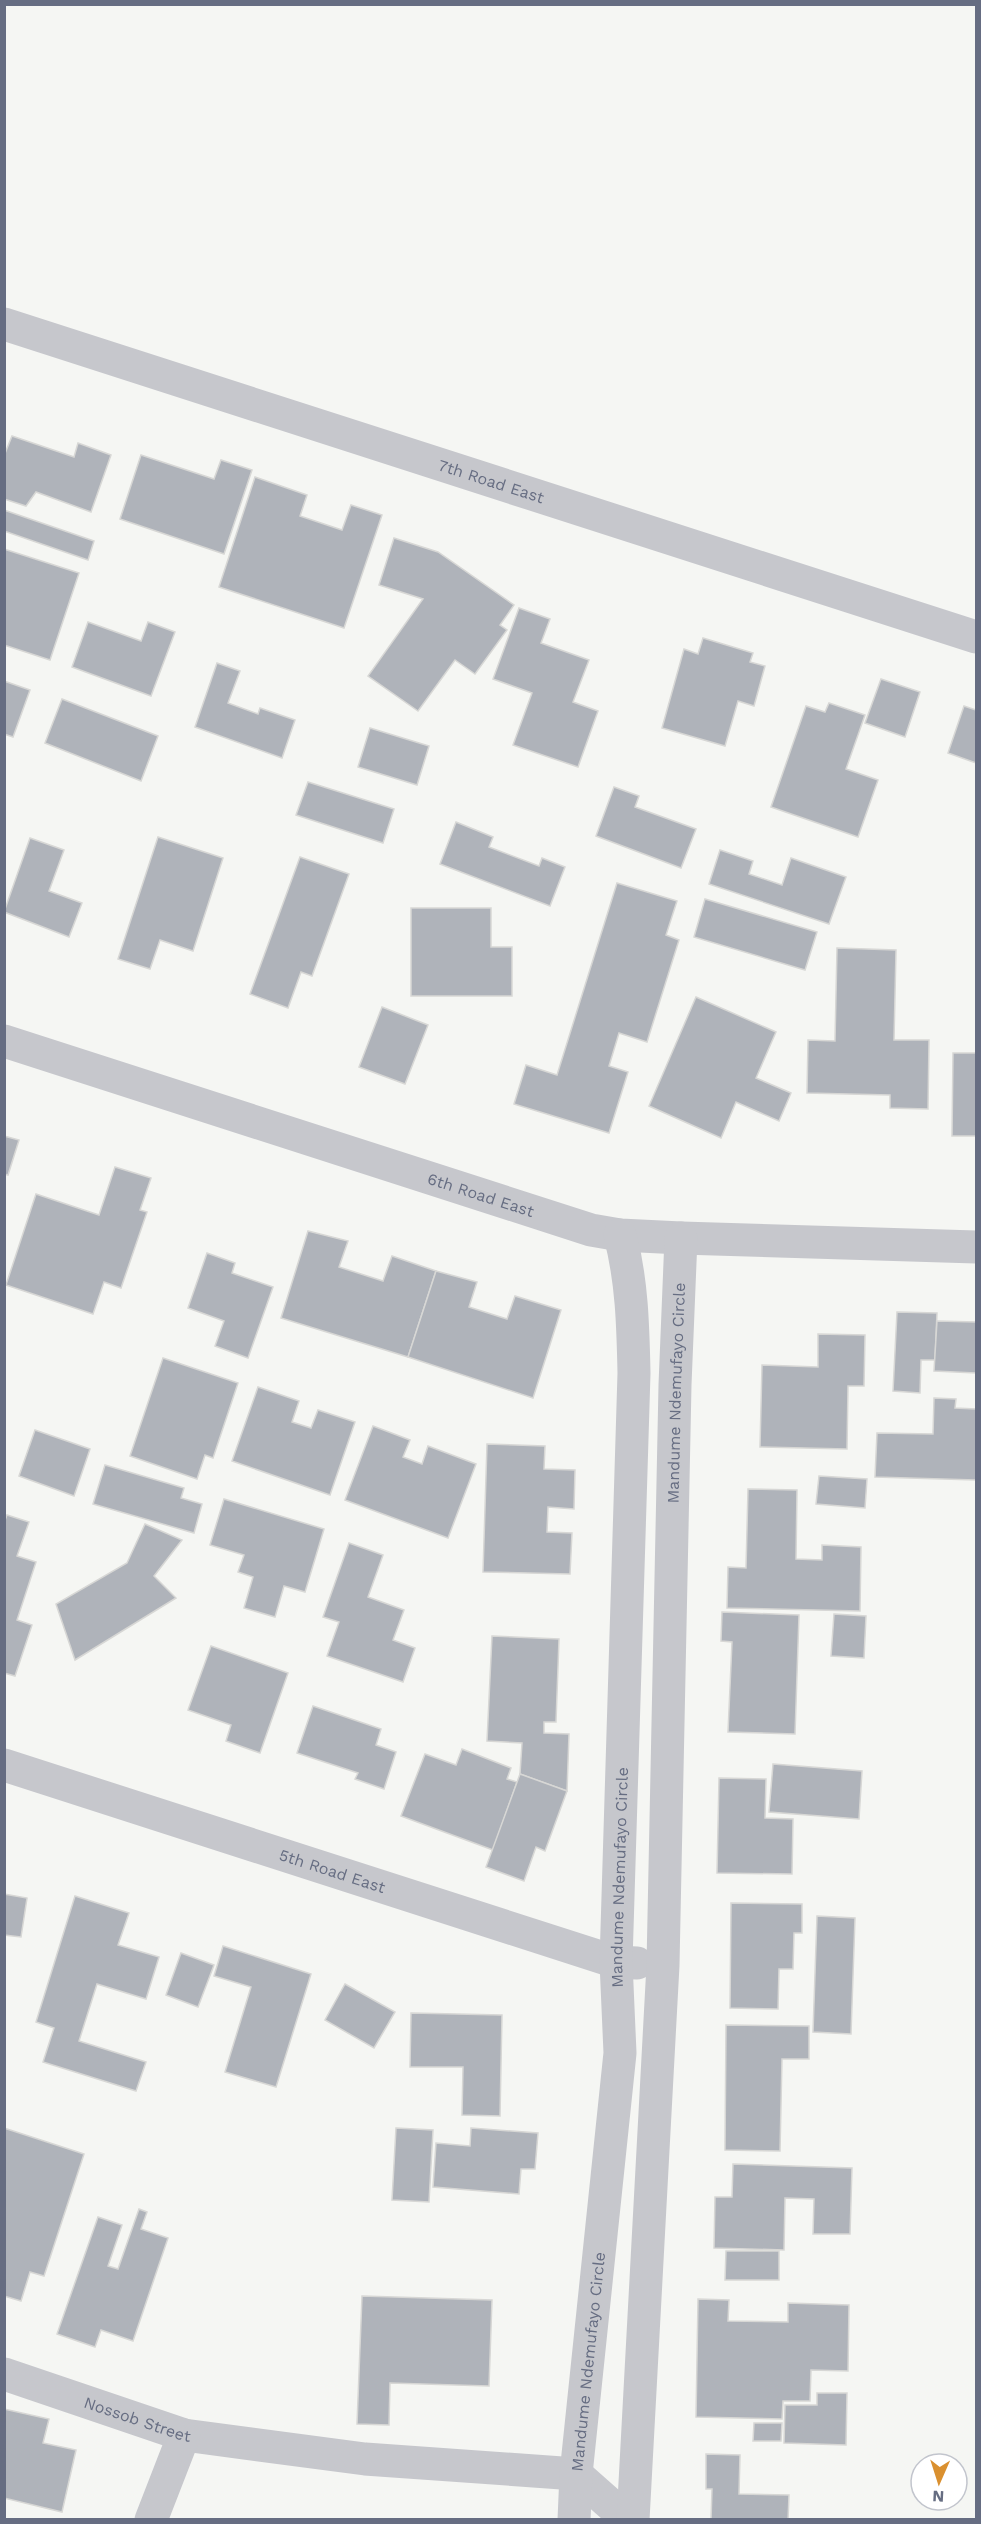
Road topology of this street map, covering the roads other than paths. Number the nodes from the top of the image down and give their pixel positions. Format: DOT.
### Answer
graph roads {
  1 [pos="4,324"];
  2 [pos="976,637"];
  3 [pos="4,1041"];
  4 [pos="620,1235"];
  5 [pos="681,1238"];
  6 [pos="976,1247"];
  7 [pos="4,1765"];
  8 [pos="616,1962"];
  9 [pos="663,1965"];
  10 [pos="4,2374"];
  11 [pos="184,2435"];
  12 [pos="576,2474"];
  13 [pos="151,2520"];
  14 [pos="574,2520"];
  15 [pos="628,2520"];
  16 [pos="633,2520"];
  1 -- 2 [label="street, 7th Road East"];
  3 -- 4 [label="street, 6th Road East"];
  4 -- 5 [label="street, 6th Road East"];
  4 -- 8 [label="street, Mandume Ndemufayo Circle"];
  5 -- 6 [label="street, 6th Road East"];
  5 -- 9 [label="street, Mandume Ndemufayo Circle"];
  7 -- 8 [label="street, 5th Road East"];
  8 -- 9 [label="street, 5th Road East"];
  8 -- 12 [label="street, Mandume Ndemufayo Circle"];
  9 -- 16 [label="street, Mandume Ndemufayo Circle"];
  10 -- 11 [label="street, Nossob Street"];
  11 -- 12 [label="street"];
  11 -- 13 [label="street, Nossob Street"];
  12 -- 14 [label="street, Mandume Ndemufayo Circle"];
  12 -- 15 [label="street"];
}
